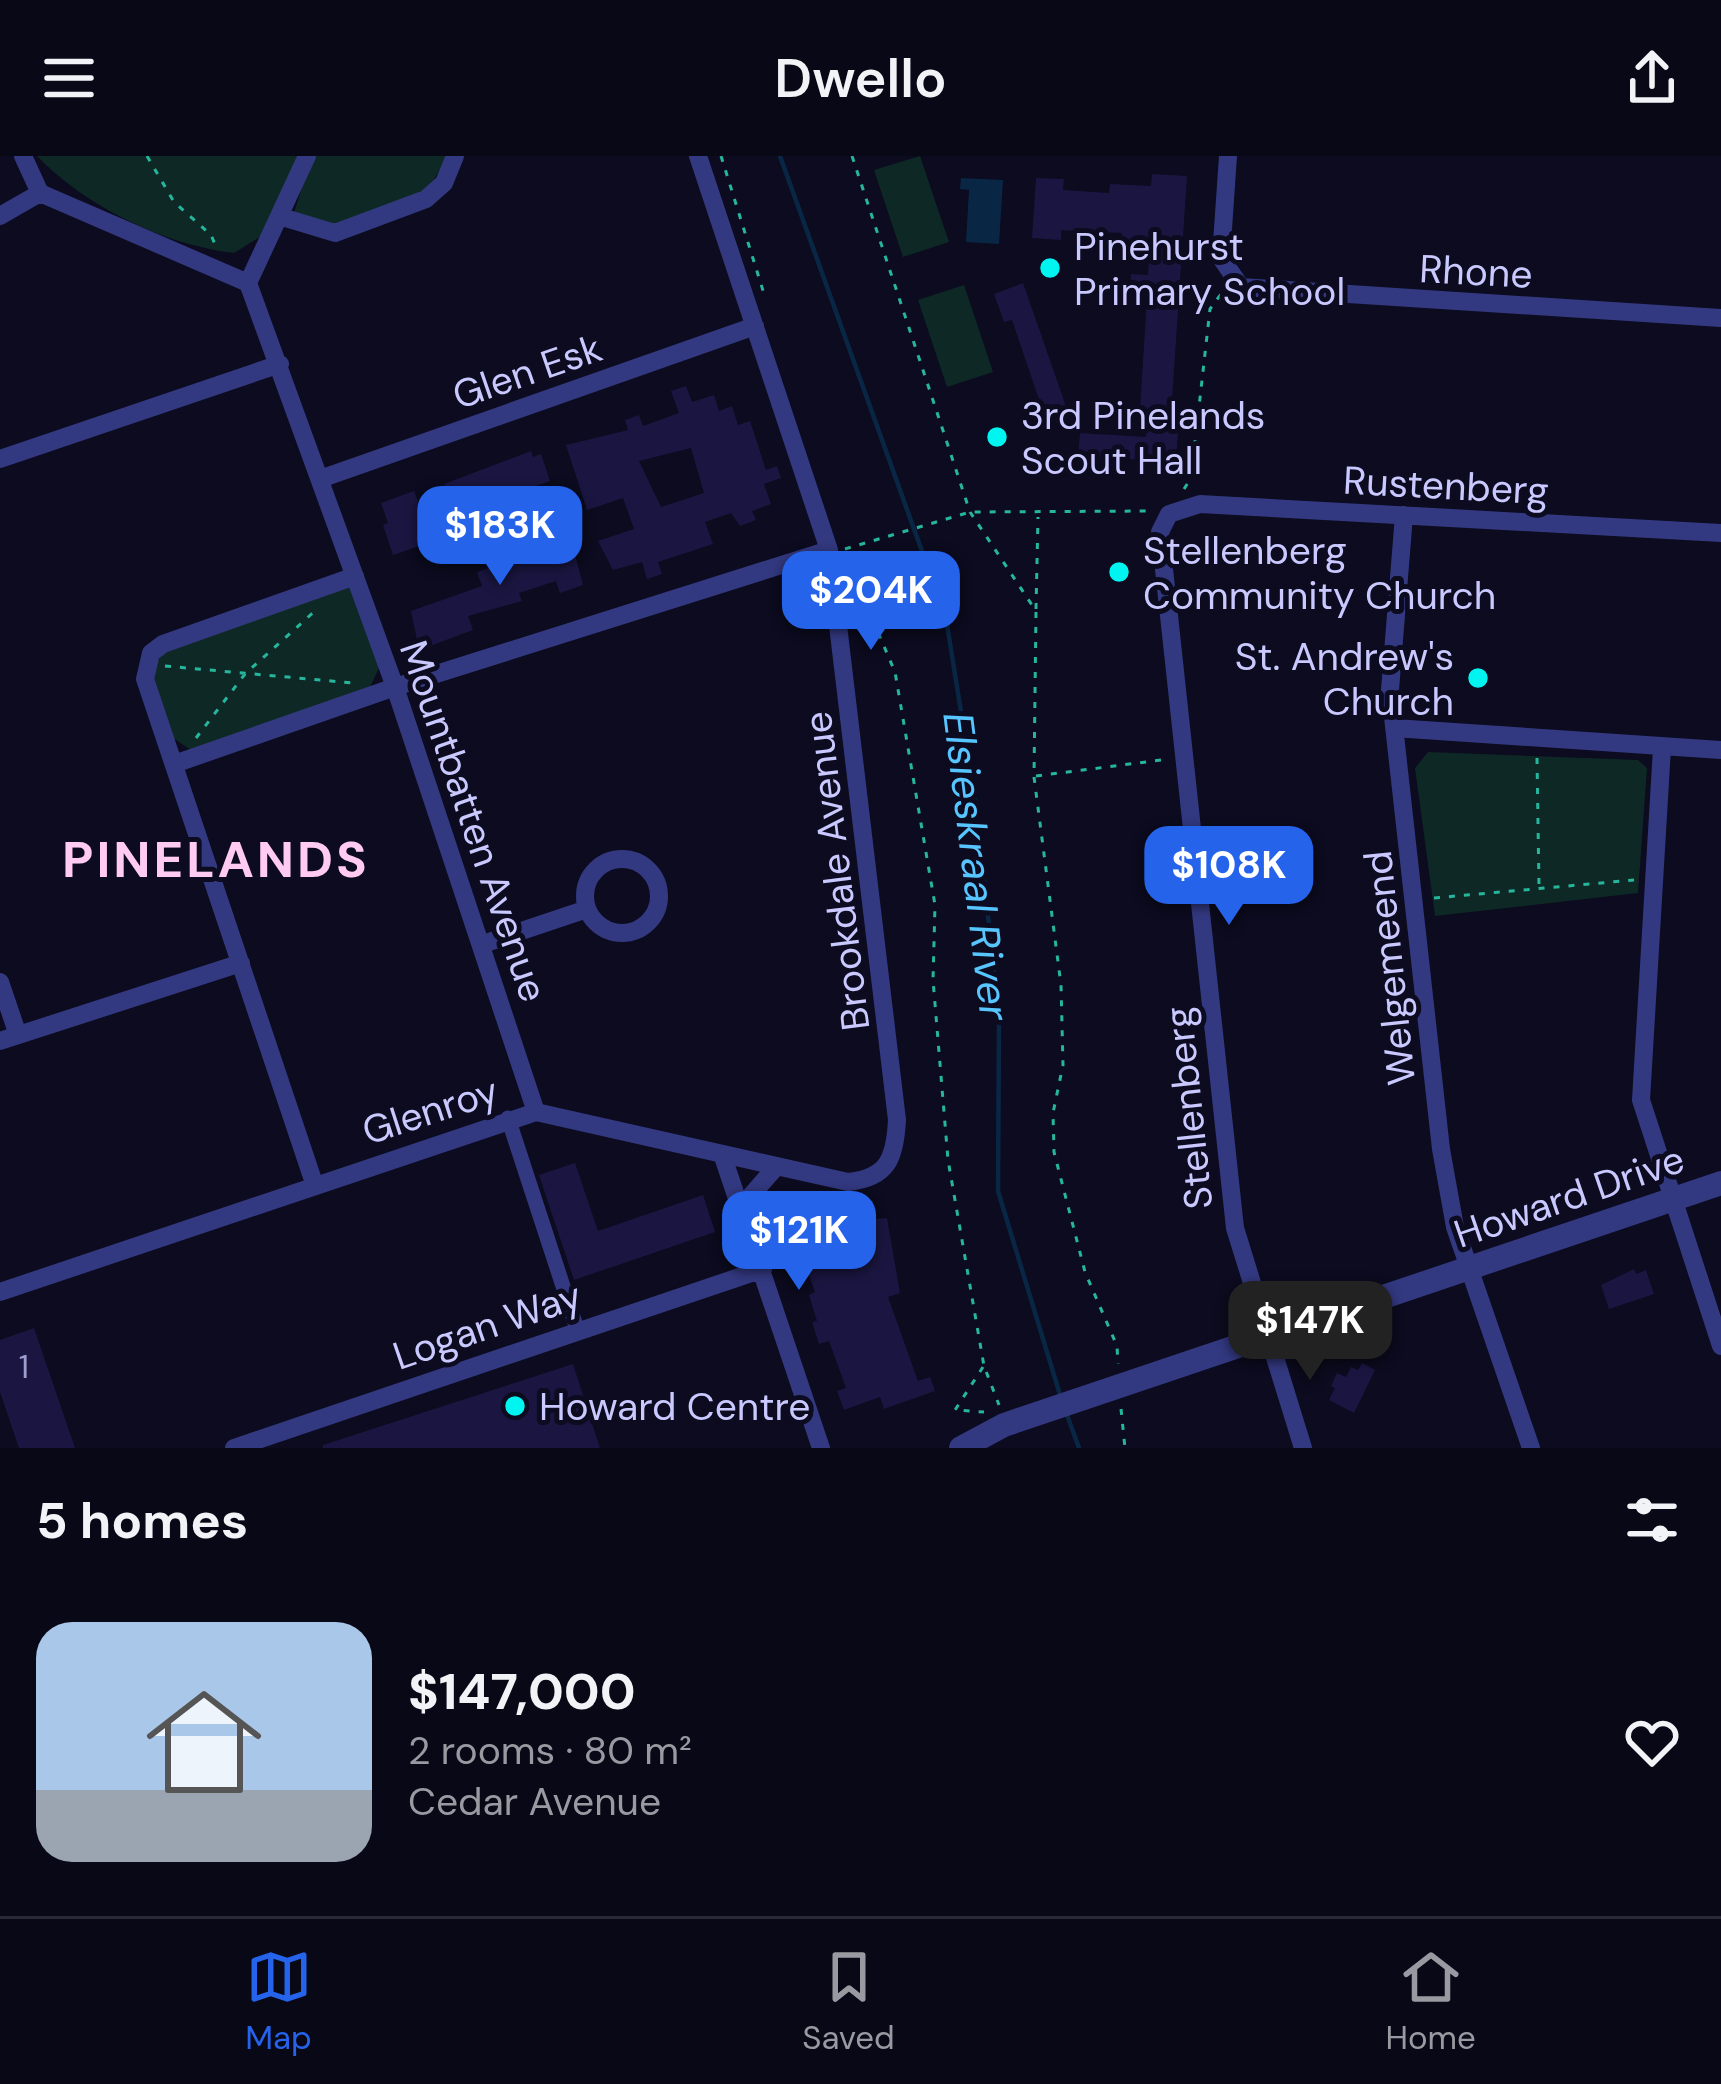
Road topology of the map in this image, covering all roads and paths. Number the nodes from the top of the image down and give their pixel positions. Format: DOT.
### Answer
graph roads {
  1 [pos="22,156"];
  2 [pos="146,156"];
  3 [pos="307,156"];
  4 [pos="455,156"];
  5 [pos="698,156"];
  6 [pos="852,156"];
  7 [pos="1228,156"];
  8 [pos="40,194"];
  9 [pos="0,216"];
  10 [pos="282,217"];
  11 [pos="239,279"];
  12 [pos="1231,280"];
  13 [pos="1721,318"];
  14 [pos="755,326"];
  15 [pos="280,364"];
  16 [pos="0,459"];
  17 [pos="320,478"];
  18 [pos="970,512"];
  19 [pos="1169,514"];
  20 [pos="1404,515"];
  21 [pos="1038,516"];
  22 [pos="1721,533"];
  23 [pos="829,550"];
  24 [pos="355,576"];
  25 [pos="323,604"];
  26 [pos="1036,611"];
  27 [pos="145,664"];
  28 [pos="245,674"];
  29 [pos="352,683"];
  30 [pos="394,687"];
  31 [pos="1394,728"];
  32 [pos="1537,739"];
  33 [pos="1662,748"];
  34 [pos="1721,750"];
  35 [pos="1182,757"];
  36 [pos="177,763"];
  37 [pos="1034,777"];
  38 [pos="1653,879"];
  39 [pos="1539,888"];
  40 [pos="1416,899"];
  41 [pos="587,909"];
  42 [pos="483,944"];
  43 [pos="241,963"];
  44 [pos="0,982"];
  45 [pos="9,1038"];
  46 [pos="536,1112"];
  47 [pos="508,1118"];
  48 [pos="723,1157"];
  49 [pos="775,1168"];
  50 [pos="888,1168"];
  51 [pos="314,1183"];
  52 [pos="1721,1183"];
  53 [pos="1671,1200"];
  54 [pos="741,1208"];
  55 [pos="1468,1268"];
  56 [pos="763,1269"];
  57 [pos="0,1292"];
  58 [pos="1712,1292"];
  59 [pos="577,1329"];
  60 [pos="1265,1336"];
  61 [pos="1721,1346"];
  62 [pos="984,1366"];
  63 [pos="1111,1389"];
  64 [pos="1010,1415"];
  65 [pos="964,1447"];
  66 [pos="234,1448"];
  67 [pos="821,1448"];
  68 [pos="1125,1448"];
  69 [pos="1303,1448"];
  70 [pos="1531,1448"];
  1 -- 8 [label="street"];
  2 -- 11 [label="path"];
  3 -- 10 [label="street"];
  4 -- 10 [label="street"];
  5 -- 14 [label="street, Brookdale Avenue"];
  6 -- 18 [label="path"];
  7 -- 12 [label="street"];
  8 -- 9 [label="street"];
  8 -- 11 [label="street"];
  10 -- 11 [label="street"];
  11 -- 15 [label="street, Mountbatten Avenue"];
  12 -- 13 [label="street, Rhone"];
  12 -- 19 [label="path"];
  14 -- 17 [label="street, Glen Esk"];
  14 -- 23 [label="street, Brookdale Avenue"];
  15 -- 16 [label="street"];
  15 -- 17 [label="street, Mountbatten Avenue"];
  17 -- 24 [label="street, Mountbatten Avenue"];
  18 -- 21 [label="path"];
  18 -- 26 [label="path"];
  18 -- 62 [label="path"];
  19 -- 20 [label="street, Rustenberg"];
  19 -- 21 [label="path"];
  19 -- 35 [label="street, Stellenberg"];
  20 -- 22 [label="street, Rustenberg"];
  20 -- 31 [label="street, Welgemeend"];
  21 -- 26 [label="path"];
  23 -- 30 [label="street"];
  23 -- 50 [label="street, Brookdale Avenue"];
  24 -- 27 [label="street"];
  24 -- 30 [label="street, Mountbatten Avenue"];
  25 -- 28 [label="path"];
  26 -- 37 [label="path"];
  27 -- 28 [label="path"];
  27 -- 36 [label="street"];
  28 -- 29 [label="path"];
  28 -- 36 [label="path"];
  30 -- 36 [label="street"];
  30 -- 42 [label="street, Mountbatten Avenue"];
  31 -- 32 [label="street"];
  31 -- 40 [label="street, Welgemeend"];
  32 -- 33 [label="street"];
  32 -- 39 [label="path"];
  33 -- 34 [label="street"];
  33 -- 38 [label="street"];
  35 -- 37 [label="path"];
  35 -- 60 [label="street, Stellenberg"];
  36 -- 43 [label="street"];
  37 -- 63 [label="path"];
  38 -- 39 [label="path"];
  38 -- 53 [label="street"];
  39 -- 40 [label="path"];
  40 -- 55 [label="street, Welgemeend"];
  41 -- 41 [label="street"];
  41 -- 42 [label="street"];
  42 -- 46 [label="street, Mountbatten Avenue"];
  43 -- 45 [label="street"];
  43 -- 51 [label="street"];
  44 -- 45 [label="street"];
  46 -- 47 [label="street, Glenroy"];
  46 -- 48 [label="street, Glenroy"];
  47 -- 51 [label="street, Glenroy"];
  47 -- 59 [label="street"];
  48 -- 49 [label="street, Glenroy"];
  48 -- 54 [label="street"];
  49 -- 50 [label="street, Glenroy"];
  49 -- 54 [label="street"];
  51 -- 57 [label="street, Glenroy"];
  52 -- 53 [label="street, Howard Drive"];
  53 -- 55 [label="street, Howard Drive"];
  53 -- 58 [label="street"];
  54 -- 56 [label="street"];
  55 -- 60 [label="street, Howard Drive"];
  55 -- 70 [label="street, Welgemeend"];
  56 -- 59 [label="street, Logan Way"];
  56 -- 67 [label="street"];
  58 -- 61 [label="street"];
  59 -- 66 [label="street, Logan Way"];
  60 -- 63 [label="street, Howard Drive"];
  60 -- 69 [label="street, Stellenberg"];
  62 -- 64 [label="path"];
  62 -- 64 [label="path"];
  63 -- 64 [label="street, Howard Drive"];
  63 -- 68 [label="path"];
  64 -- 65 [label="street, Howard Drive"];
}
